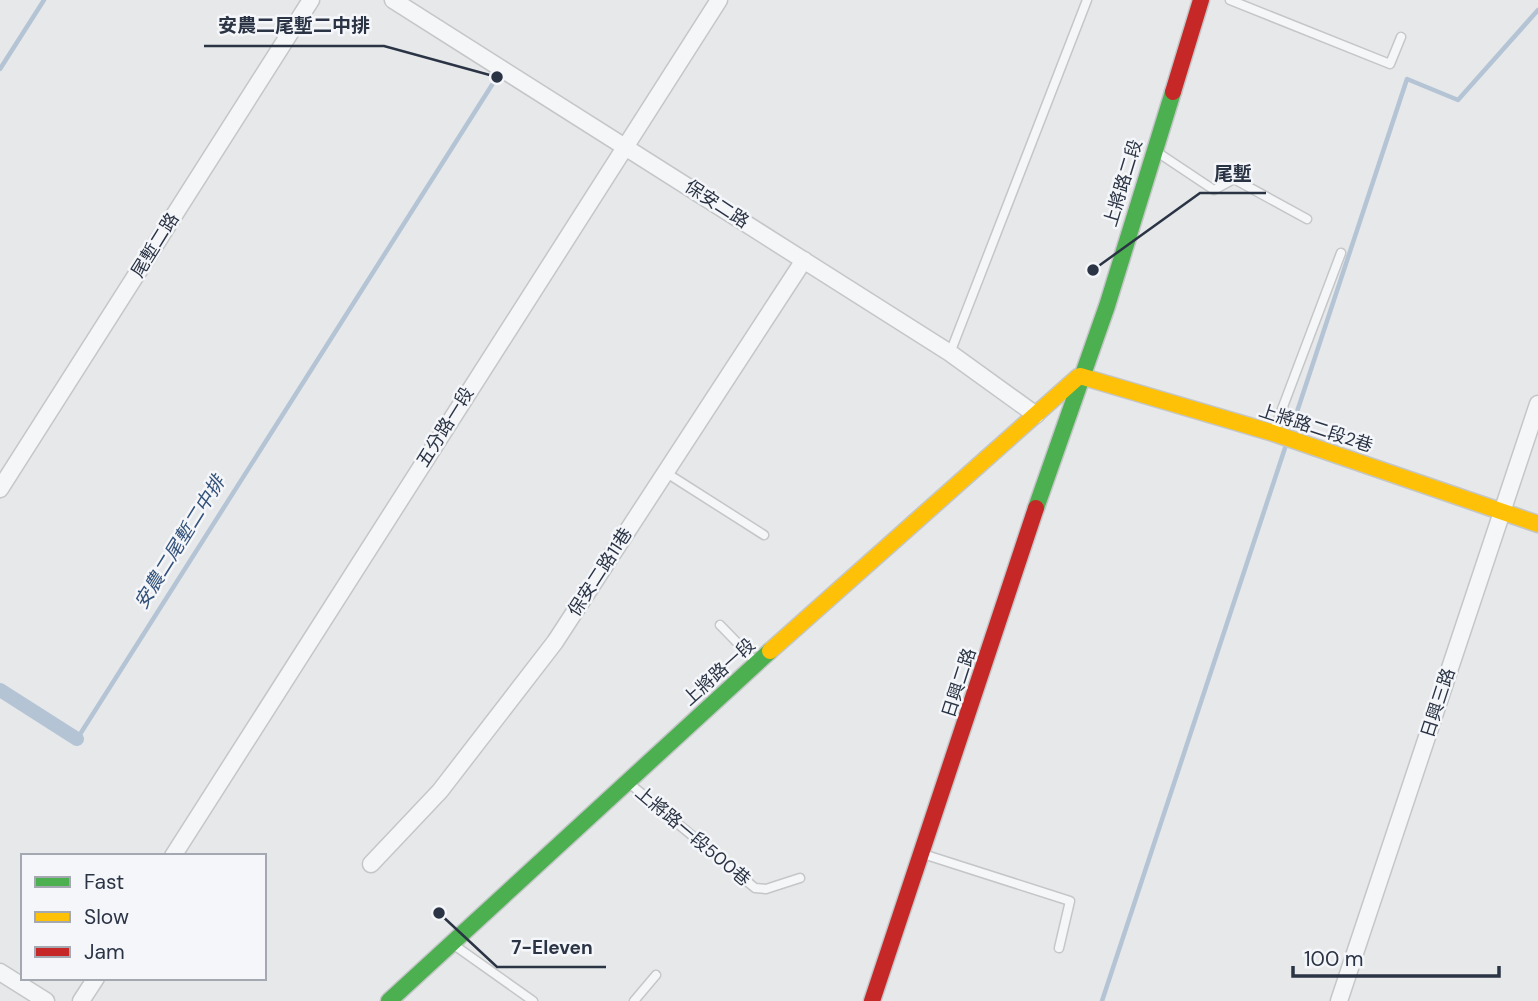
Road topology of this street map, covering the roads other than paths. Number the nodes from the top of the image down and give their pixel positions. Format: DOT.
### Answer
graph roads {
  1 [pos="311,0"];
  2 [pos="393,0"];
  3 [pos="719,0"];
  4 [pos="1087,0"];
  5 [pos="1201,0"];
  6 [pos="1230,0"];
  7 [pos="1401,37"];
  8 [pos="624,145"];
  9 [pos="1153,150"];
  10 [pos="1307,219"];
  11 [pos="1341,253"];
  12 [pos="804,260"];
  13 [pos="950,353"];
  14 [pos="1080,376"];
  15 [pos="1538,404"];
  16 [pos="1036,415"];
  17 [pos="1273,433"];
  18 [pos="665,472"];
  19 [pos="0,489"];
  20 [pos="1502,511"];
  21 [pos="1538,524"];
  22 [pos="764,535"];
  23 [pos="720,625"];
  24 [pos="757,663"];
  25 [pos="627,781"];
  26 [pos="174,854"];
  27 [pos="923,854"];
  28 [pos="371,863"];
  29 [pos="800,878"];
  30 [pos="451,944"];
  31 [pos="1059,948"];
  32 [pos="0,972"];
  33 [pos="656,975"];
  34 [pos="95,980"];
  35 [pos="46,1001"];
  36 [pos="81,1001"];
  37 [pos="390,1001"];
  38 [pos="533,1001"];
  39 [pos="634,1001"];
  40 [pos="872,1001"];
  41 [pos="1339,1001"];
  1 -- 19 [label="street, 尾塹二路"];
  2 -- 8 [label="street, 保安二路"];
  3 -- 8 [label="street, 五分路一段"];
  4 -- 13 [label="lane"];
  5 -- 9 [label="main road, 上將路二段"];
  6 -- 7 [label="lane"];
  8 -- 12 [label="street, 保安二路"];
  8 -- 26 [label="street, 五分路一段"];
  9 -- 10 [label="lane"];
  9 -- 14 [label="main road, 上將路二段"];
  11 -- 17 [label="lane"];
  12 -- 13 [label="street, 保安二路"];
  12 -- 18 [label="street, 保安二路11巷"];
  13 -- 16 [label="street, 保安二路"];
  14 -- 16 [label="main road, 上將路一段"];
  14 -- 17 [label="main road, 上將路二段2巷"];
  14 -- 27 [label="main road, 日興二路"];
  15 -- 20 [label="street, 日興三路"];
  16 -- 24 [label="main road, 上將路一段"];
  17 -- 20 [label="main road, 上將路二段2巷"];
  18 -- 22 [label="lane"];
  18 -- 28 [label="street, 保安二路11巷"];
  20 -- 21 [label="main road, 上將路二段2巷"];
  20 -- 41 [label="street, 日興三路"];
  23 -- 24 [label="lane"];
  24 -- 25 [label="main road, 上將路一段"];
  25 -- 29 [label="lane, 上將路一段500巷"];
  25 -- 30 [label="main road, 上將路一段"];
  27 -- 31 [label="lane"];
  27 -- 40 [label="main road, 日興二路"];
  30 -- 37 [label="main road, 上將路一段"];
  30 -- 38 [label="lane"];
  32 -- 35 [label="street"];
  33 -- 39 [label="lane"];
  34 -- 36 [label="street"];
}
